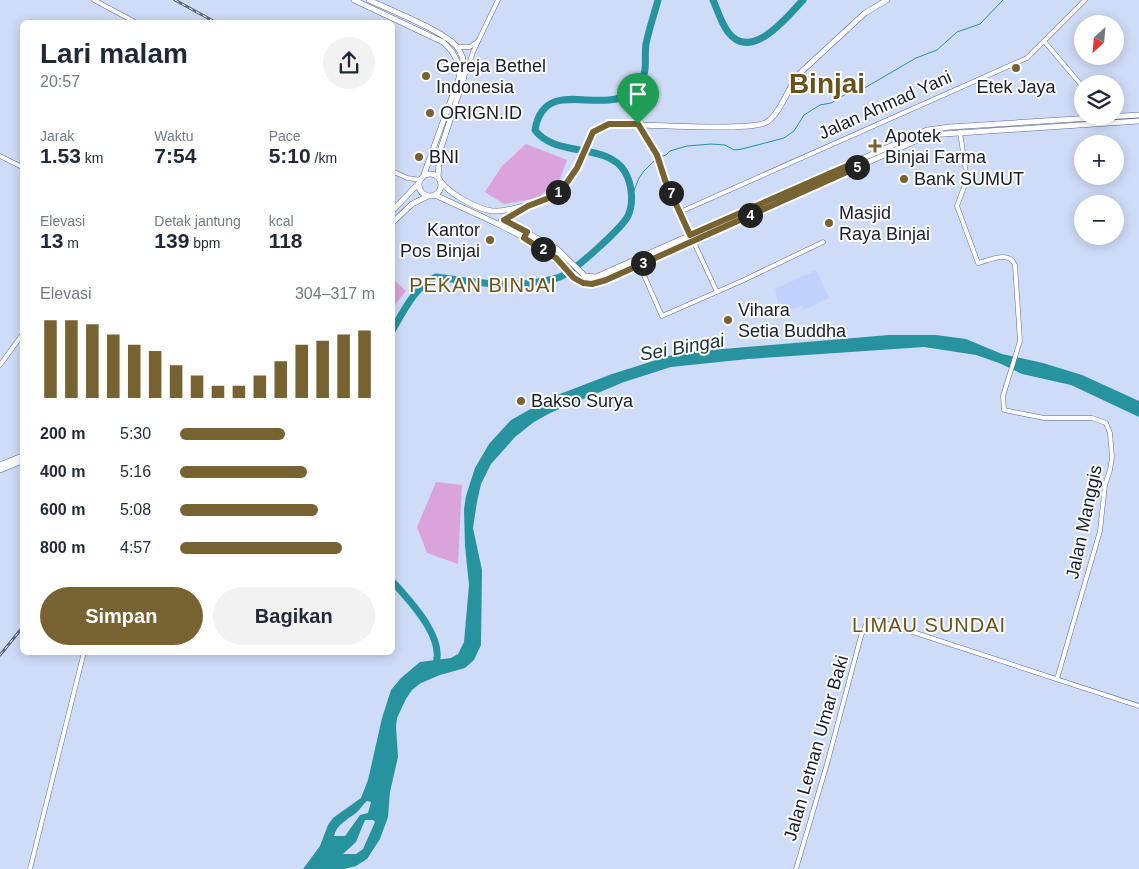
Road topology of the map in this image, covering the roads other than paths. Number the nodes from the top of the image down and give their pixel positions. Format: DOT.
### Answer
graph roads {
  1 [pos="94,0"];
  2 [pos="354,0"];
  3 [pos="369,0"];
  4 [pos="498,0"];
  5 [pos="887,0"];
  6 [pos="1085,0"];
  7 [pos="391,14"];
  8 [pos="132,20"];
  9 [pos="479,40"];
  10 [pos="1044,41"];
  11 [pos="458,47"];
  12 [pos="464,77"];
  13 [pos="1074,77"];
  14 [pos="1139,115"];
  15 [pos="1124,116"];
  16 [pos="1074,120"];
  17 [pos="1139,121"];
  18 [pos="1124,122"];
  19 [pos="638,124"];
  20 [pos="994,124"];
  21 [pos="1037,125"];
  22 [pos="1074,125"];
  23 [pos="1001,130"];
  24 [pos="960,132"];
  25 [pos="0,156"];
  26 [pos="857,164"];
  27 [pos="20,165"];
  28 [pos="395,172"];
  29 [pos="421,180"];
  30 [pos="439,180"];
  31 [pos="435,195"];
  32 [pos="429,196"];
  33 [pos="474,204"];
  34 [pos="528,206"];
  35 [pos="395,208"];
  36 [pos="471,212"];
  37 [pos="680,212"];
  38 [pos="395,220"];
  39 [pos="504,220"];
  40 [pos="497,224"];
  41 [pos="527,232"];
  42 [pos="524,238"];
  43 [pos="691,238"];
  44 [pos="823,242"];
  45 [pos="674,246"];
  46 [pos="563,254"];
  47 [pos="557,259"];
  48 [pos="639,264"];
  49 [pos="619,270"];
  50 [pos="717,292"];
  51 [pos="20,338"];
  52 [pos="0,365"];
  53 [pos="20,457"];
  54 [pos="20,462"];
  55 [pos="0,465"];
  56 [pos="0,470"];
  57 [pos="83,655"];
  58 [pos="1057,679"];
  59 [pos="1139,706"];
  60 [pos="30,869"];
  61 [pos="796,869"];
  1 -- 8 [label="street"];
  2 -- 7 [label="main road"];
  3 -- 7 [label="main road"];
  4 -- 9 [label="street"];
  5 -- 19 [label="main road"];
  6 -- 10 [label="street, Jalan Ahmad Yani"];
  7 -- 11 [label="main road"];
  7 -- 29 [label="main road"];
  9 -- 11 [label="street"];
  9 -- 12 [label="street"];
  10 -- 13 [label="street"];
  10 -- 37 [label="street, Jalan Ahmad Yani"];
  11 -- 12 [label="main road"];
  12 -- 30 [label="main road"];
  14 -- 15 [label="main road"];
  16 -- 21 [label="main road"];
  17 -- 18 [label="main road"];
  19 -- 34 [label="main road"];
  19 -- 37 [label="street"];
  20 -- 21 [label="main road"];
  20 -- 23 [label="main road"];
  20 -- 26 [label="main road"];
  21 -- 22 [label="main road"];
  21 -- 23 [label="main road"];
  23 -- 24 [label="main road"];
  24 -- 26 [label="main road"];
  24 -- 58 [label="street, Jalan Manggis"];
  25 -- 27 [label="street"];
  26 -- 43 [label="main road"];
  28 -- 29 [label="street"];
  29 -- 30 [label="main road"];
  29 -- 32 [label="main road"];
  29 -- 35 [label="main road"];
  30 -- 31 [label="main road"];
  30 -- 33 [label="main road"];
  31 -- 32 [label="main road"];
  31 -- 36 [label="main road"];
  32 -- 38 [label="main road"];
  33 -- 34 [label="main road"];
  33 -- 36 [label="main road"];
  34 -- 39 [label="main road"];
  36 -- 40 [label="main road"];
  37 -- 43 [label="street"];
  39 -- 40 [label="main road"];
  39 -- 41 [label="main road"];
  40 -- 42 [label="main road"];
  41 -- 42 [label="main road"];
  41 -- 46 [label="main road"];
  42 -- 47 [label="main road"];
  43 -- 45 [label="main road"];
  43 -- 50 [label="street"];
  44 -- 50 [label="street"];
  45 -- 48 [label="main road"];
  45 -- 49 [label="main road"];
  46 -- 47 [label="main road"];
  46 -- 49 [label="main road"];
  47 -- 49 [label="main road"];
  48 -- 49 [label="main road"];
  48 -- 50 [label="street"];
  51 -- 52 [label="street"];
  53 -- 55 [label="main road"];
  54 -- 56 [label="main road"];
  57 -- 60 [label="street"];
  58 -- 59 [label="street, Jalan Letnan Umar Baki"];
  58 -- 61 [label="street, Jalan Letnan Umar Baki"];
}
